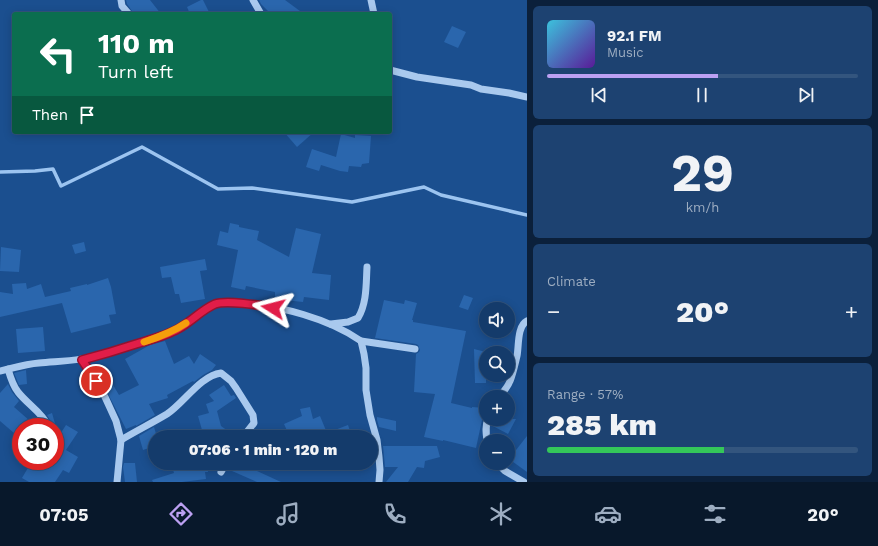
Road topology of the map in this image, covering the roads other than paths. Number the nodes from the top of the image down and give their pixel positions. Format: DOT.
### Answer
graph roads {
  1 [pos="122,0"];
  2 [pos="253,0"];
  3 [pos="371,0"];
  4 [pos="127,12"];
  5 [pos="260,12"];
  6 [pos="374,12"];
  7 [pos="392,71"];
  8 [pos="527,98"];
  9 [pos="367,267"];
  10 [pos="527,321"];
  11 [pos="330,324"];
  12 [pos="361,341"];
  13 [pos="415,348"];
  14 [pos="82,360"];
  15 [pos="8,369"];
  16 [pos="0,370"];
  17 [pos="504,390"];
  18 [pos="44,418"];
  19 [pos="248,430"];
  20 [pos="121,440"];
  21 [pos="504,470"];
  22 [pos="116,482"];
  23 [pos="379,482"];
  24 [pos="524,482"];
  1 -- 4 [label="street"];
  2 -- 5 [label="street"];
  3 -- 6 [label="street"];
  7 -- 8 [label="street"];
  9 -- 11 [label="street"];
  10 -- 17 [label="street"];
  11 -- 12 [label="street"];
  11 -- 14 [label="street"];
  12 -- 13 [label="street"];
  12 -- 23 [label="street"];
  14 -- 15 [label="street"];
  14 -- 20 [label="street"];
  15 -- 16 [label="street"];
  15 -- 18 [label="street"];
  19 -- 20 [label="street"];
  20 -- 22 [label="street"];
  21 -- 24 [label="street"];
}
